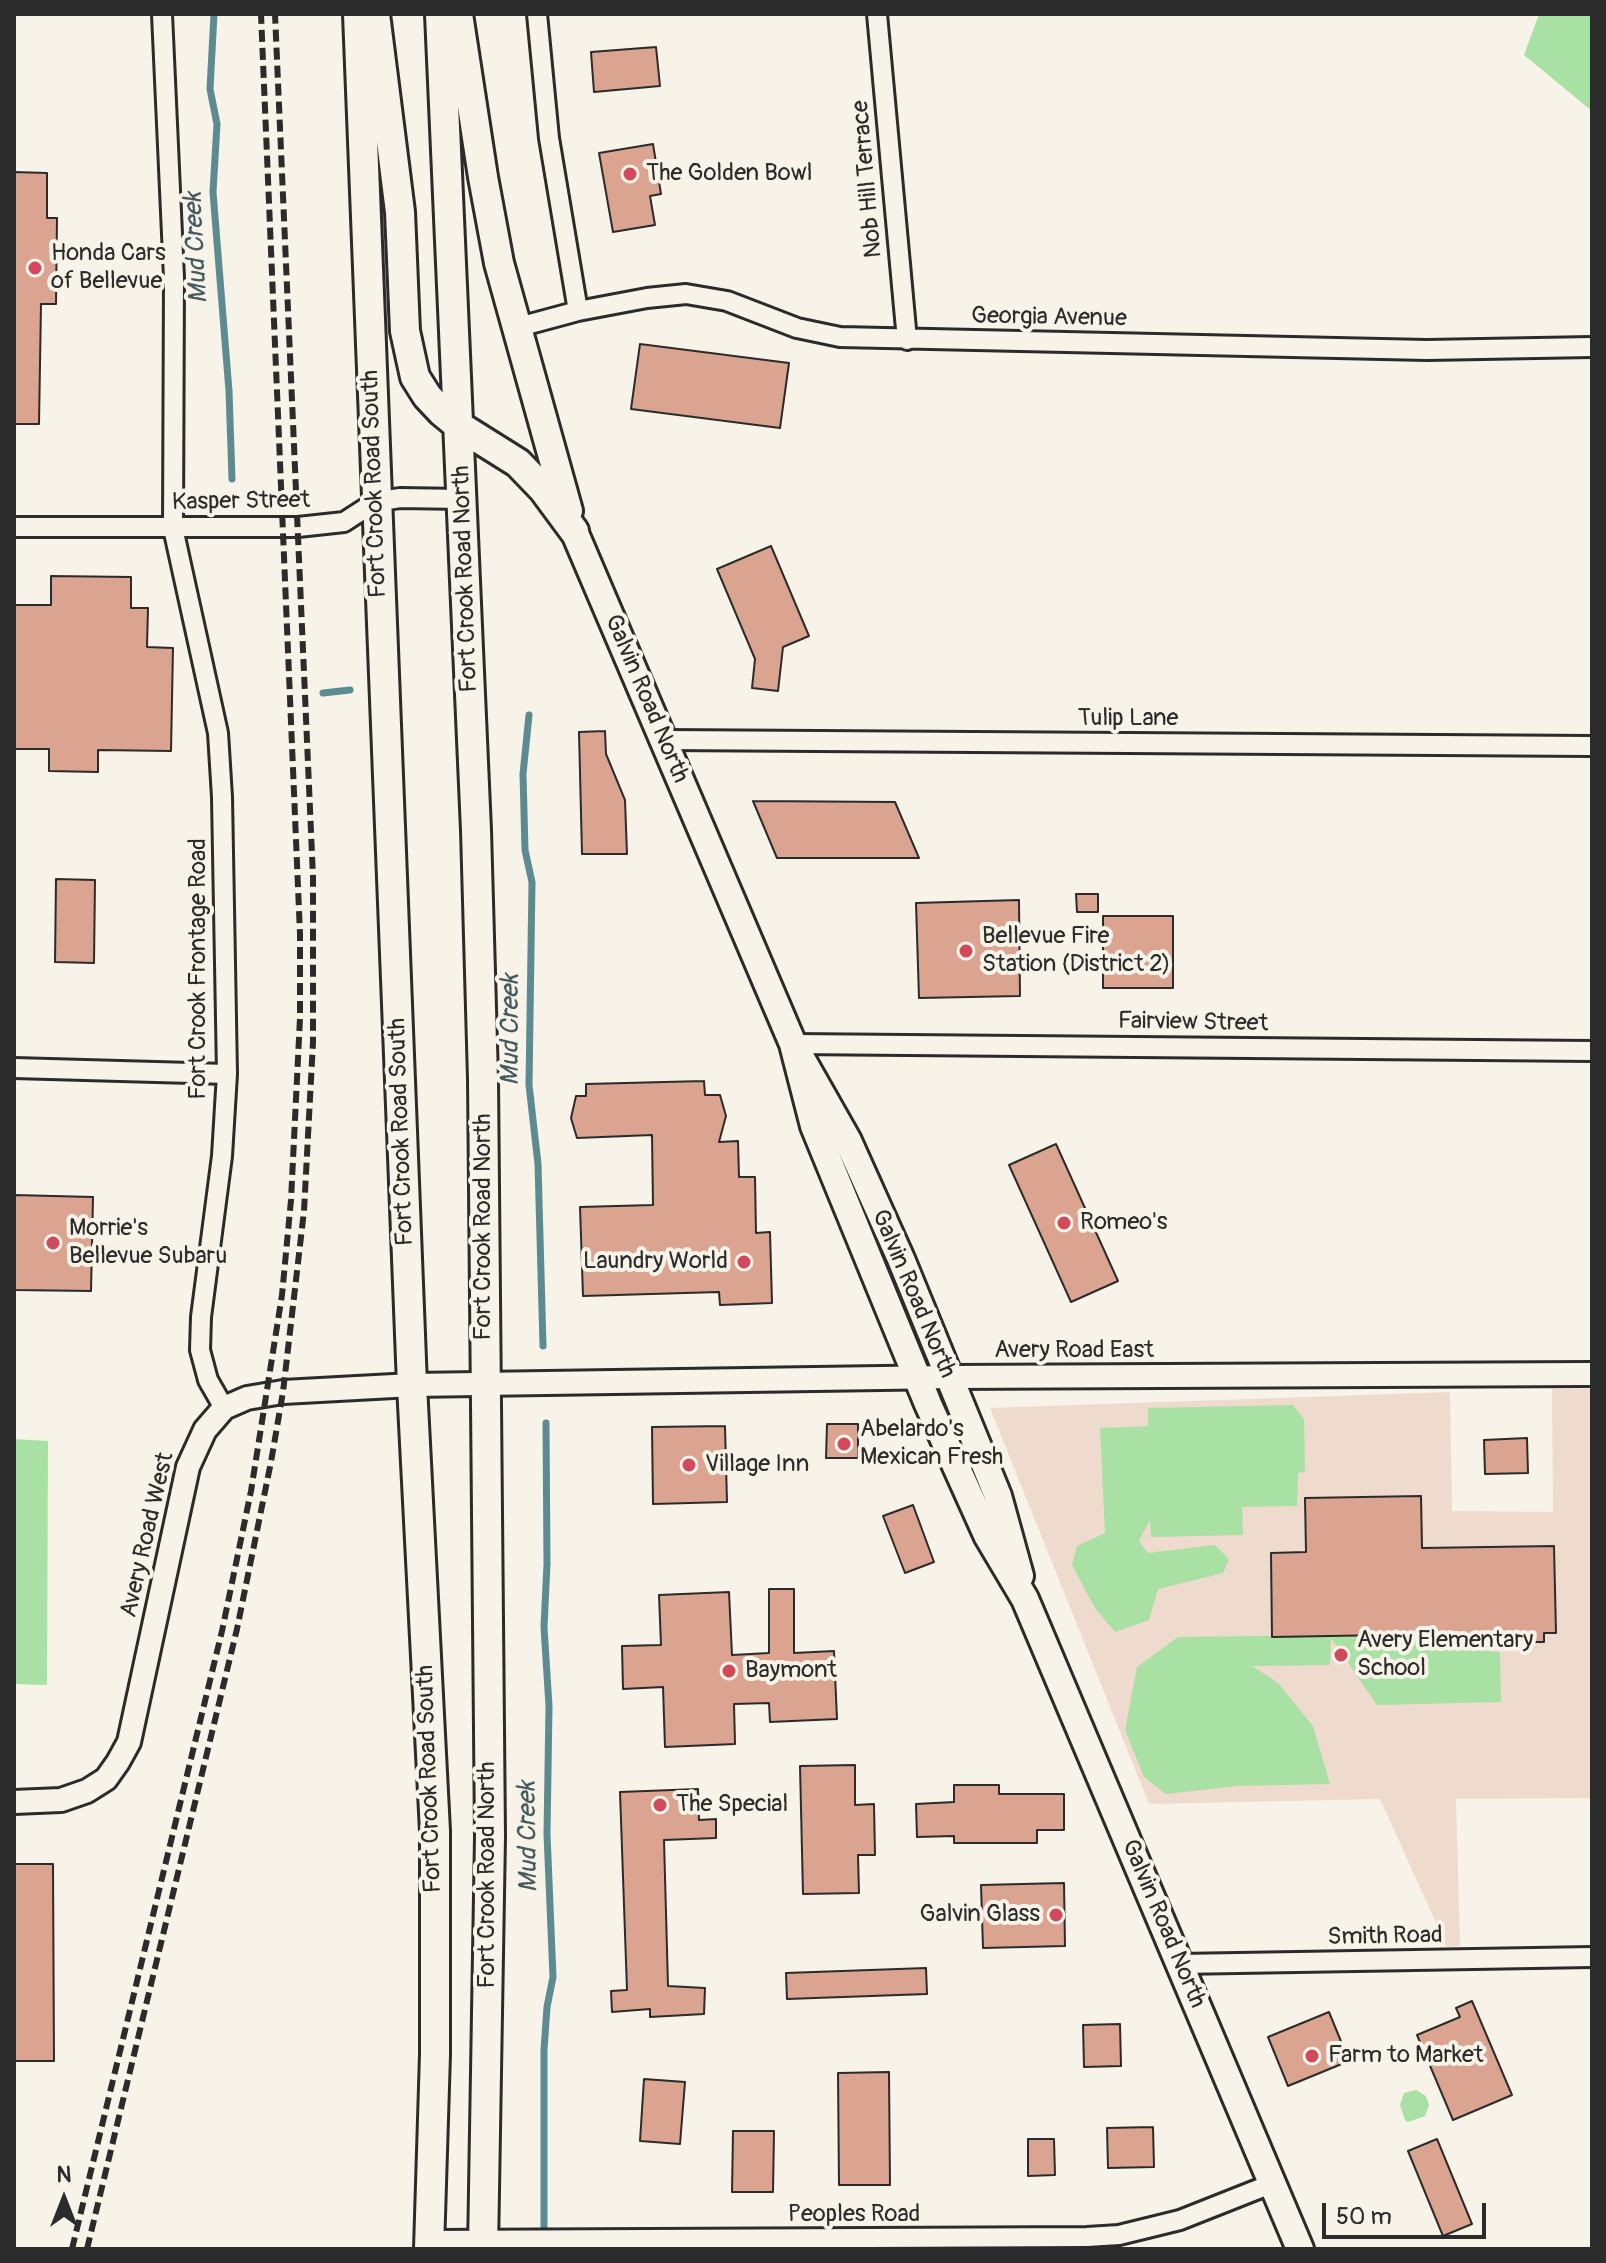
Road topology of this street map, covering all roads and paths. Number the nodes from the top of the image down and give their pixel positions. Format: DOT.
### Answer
graph roads {
  1 [pos="162,14"];
  2 [pos="358,14"];
  3 [pos="375,14"];
  4 [pos="440,14"];
  5 [pos="458,14"];
  6 [pos="537,14"];
  7 [pos="877,14"];
  8 [pos="578,311"];
  9 [pos="515,328"];
  10 [pos="907,340"];
  11 [pos="1592,347"];
  12 [pos="459,426"];
  13 [pos="463,499"];
  14 [pos="375,502"];
  15 [pos="14,527"];
  16 [pos="173,528"];
  17 [pos="574,531"];
  18 [pos="663,740"];
  19 [pos="1592,746"];
  20 [pos="793,1044"];
  21 [pos="1592,1051"];
  22 [pos="14,1068"];
  23 [pos="227,1074"];
  24 [pos="1592,1374"];
  25 [pos="949,1377"];
  26 [pos="918,1378"];
  27 [pos="485,1384"];
  28 [pos="412,1385"];
  29 [pos="224,1408"];
  30 [pos="1025,1599"];
  31 [pos="20,1802"];
  32 [pos="1592,1957"];
  33 [pos="1179,1964"];
  34 [pos="1271,2184"];
  35 [pos="429,2244"];
  36 [pos="483,2245"];
  37 [pos="1300,2249"];
  1 -- 16 [label="street, Fort Crook Frontage Road"];
  2 -- 14 [label="main road, Fort Crook Road South"];
  3 -- 12 [label="main road"];
  4 -- 12 [label="main road, Fort Crook Road North"];
  5 -- 9 [label="main road"];
  6 -- 8 [label="street"];
  7 -- 10 [label="street, Nob Hill Terrace"];
  8 -- 9 [label="street, Georgia Avenue"];
  8 -- 10 [label="street, Georgia Avenue"];
  9 -- 17 [label="main road"];
  10 -- 11 [label="street, Georgia Avenue"];
  12 -- 13 [label="main road, Fort Crook Road North"];
  12 -- 17 [label="main road"];
  13 -- 14 [label="street, Kasper Street"];
  13 -- 27 [label="main road, Fort Crook Road North"];
  14 -- 16 [label="street, Kasper Street"];
  14 -- 28 [label="main road, Fort Crook Road South"];
  15 -- 16 [label="street, Kasper Street"];
  16 -- 23 [label="street, Fort Crook Frontage Road"];
  17 -- 18 [label="main road, Galvin Road North"];
  18 -- 19 [label="street, Tulip Lane"];
  18 -- 20 [label="main road, Galvin Road North"];
  20 -- 21 [label="street, Fairview Street"];
  20 -- 25 [label="main road, Galvin Road North"];
  20 -- 26 [label="main road, Galvin Road North"];
  22 -- 23 [label="street"];
  23 -- 29 [label="street, Fort Crook Frontage Road"];
  24 -- 25 [label="street, Avery Road East"];
  25 -- 26 [label="street, Avery Road East"];
  25 -- 30 [label="main road, Galvin Road North"];
  26 -- 27 [label="street, Avery Road East"];
  26 -- 30 [label="main road, Galvin Road North"];
  27 -- 28 [label="street, Avery Road East"];
  27 -- 36 [label="main road, Fort Crook Road North"];
  28 -- 29 [label="street"];
  28 -- 35 [label="main road, Fort Crook Road South"];
  29 -- 31 [label="street, Avery Road West"];
  30 -- 33 [label="main road, Galvin Road North"];
  32 -- 33 [label="street, Smith Road"];
  33 -- 34 [label="main road, Galvin Road North"];
  34 -- 36 [label="street, Peoples Road"];
  34 -- 37 [label="main road, Galvin Road North"];
  35 -- 36 [label="street, Peoples Road"];
}
